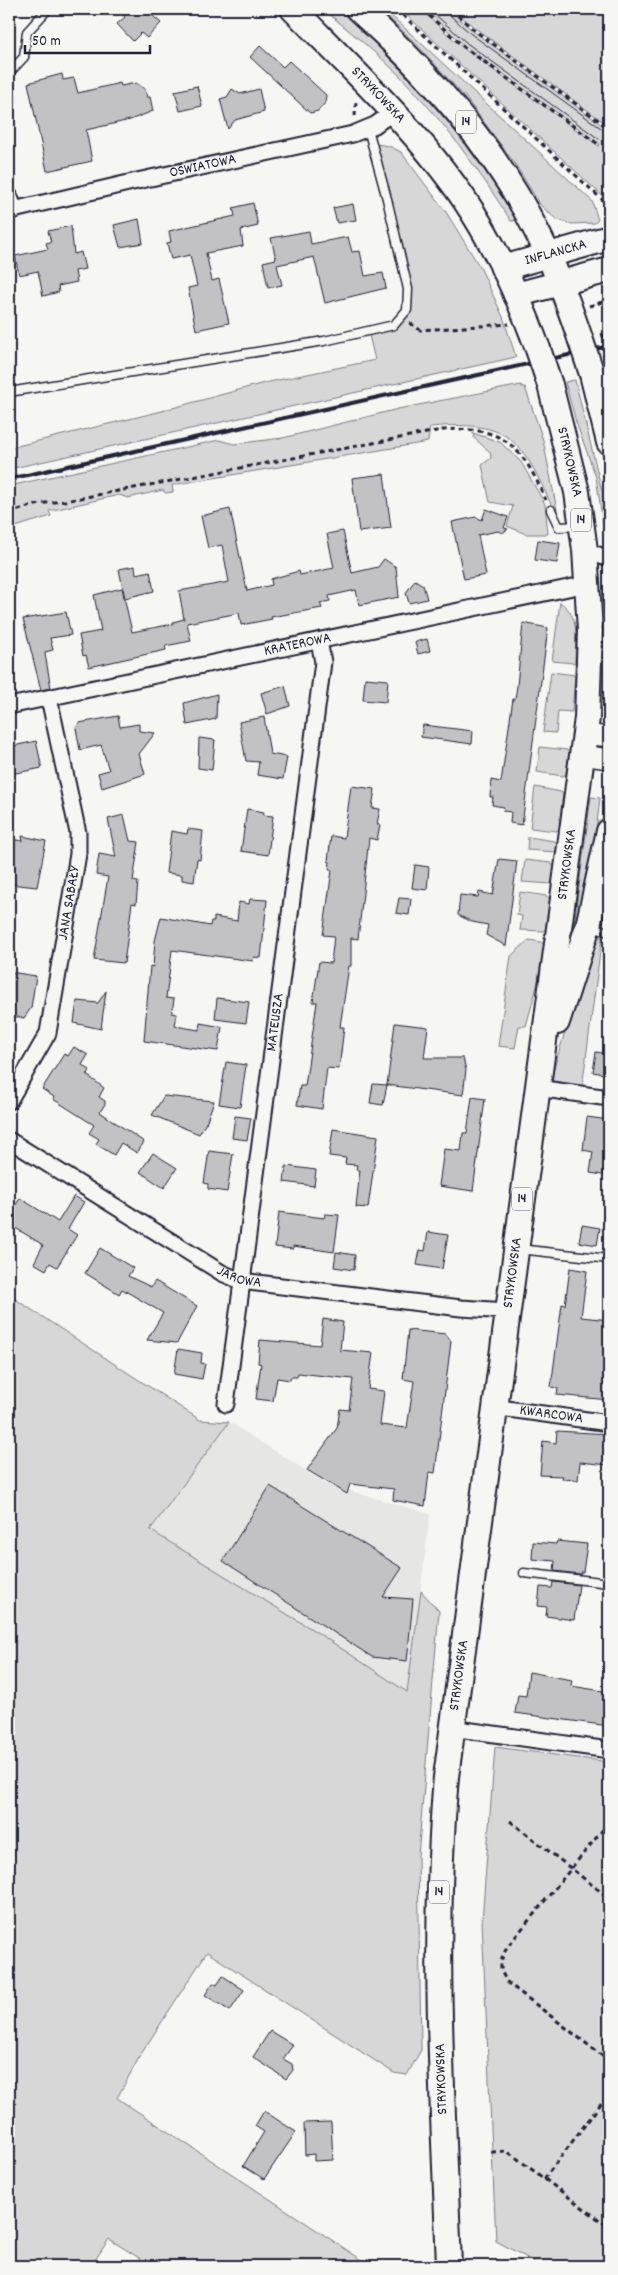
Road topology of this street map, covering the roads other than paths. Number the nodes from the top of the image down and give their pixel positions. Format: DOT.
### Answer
graph roads {
  1 [pos="48,9"];
  2 [pos="293,9"];
  3 [pos="358,9"];
  4 [pos="9,73"];
  5 [pos="393,112"];
  6 [pos="368,129"];
  7 [pos="9,195"];
  8 [pos="12,211"];
  9 [pos="609,238"];
  10 [pos="548,255"];
  11 [pos="503,268"];
  12 [pos="609,270"];
  13 [pos="560,283"];
  14 [pos="516,295"];
  15 [pos="9,392"];
  16 [pos="607,418"];
  17 [pos="609,442"];
  18 [pos="550,510"];
  19 [pos="582,525"];
  20 [pos="585,550"];
  21 [pos="609,559"];
  22 [pos="587,584"];
  23 [pos="319,640"];
  24 [pos="49,698"];
  25 [pos="9,706"];
  26 [pos="609,737"];
  27 [pos="584,745"];
  28 [pos="609,759"];
  29 [pos="609,832"];
  30 [pos="598,929"];
  31 [pos="537,1088"];
  32 [pos="609,1098"];
  33 [pos="9,1101"];
  34 [pos="9,1140"];
  35 [pos="515,1248"];
  36 [pos="609,1259"];
  37 [pos="241,1281"];
  38 [pos="506,1311"];
  39 [pos="226,1404"];
  40 [pos="493,1407"];
  41 [pos="609,1423"];
  42 [pos="524,1573"];
  43 [pos="609,1583"];
  44 [pos="451,1728"];
  45 [pos="609,1750"];
  46 [pos="449,2266"];
  1 -- 4 [label="lane"];
  2 -- 5 [label="main road, STRYKOWSKA / 14"];
  3 -- 10 [label="main road, 14"];
  5 -- 6 [label="street, OŚWIATOWA"];
  5 -- 11 [label="main road, STRYKOWSKA / 14"];
  6 -- 8 [label="street, OŚWIATOWA"];
  6 -- 15 [label="lane"];
  7 -- 8 [label="street"];
  9 -- 10 [label="main road, INFLANCKA"];
  10 -- 11 [label="main road, INFLANCKA"];
  10 -- 13 [label="main road, 14"];
  11 -- 14 [label="main road, STRYKOWSKA / 14"];
  12 -- 13 [label="main road, INFLANCKA"];
  13 -- 14 [label="main road, INFLANCKA"];
  13 -- 16 [label="main road, 14, bridge"];
  14 -- 19 [label="main road, STRYKOWSKA / 14, bridge"];
  16 -- 17 [label="main road, 14"];
  18 -- 19 [label="lane"];
  19 -- 20 [label="main road, STRYKOWSKA / 14"];
  20 -- 21 [label="street"];
  20 -- 22 [label="main road, STRYKOWSKA / 14"];
  22 -- 23 [label="street, KRATEROWA"];
  22 -- 27 [label="main road, STRYKOWSKA / 14"];
  23 -- 24 [label="street, KRATEROWA"];
  23 -- 37 [label="street, MATEUSZA"];
  24 -- 25 [label="street, KRATEROWA"];
  24 -- 33 [label="street, JANA SABAŁY"];
  26 -- 27 [label="street"];
  27 -- 28 [label="street"];
  27 -- 31 [label="main road, STRYKOWSKA / 14"];
  29 -- 30 [label="main road, STRYKOWSKA / 14"];
  30 -- 31 [label="main road, STRYKOWSKA / 14"];
  31 -- 32 [label="street"];
  31 -- 35 [label="main road, STRYKOWSKA / 14"];
  34 -- 37 [label="street, JAROWA"];
  35 -- 36 [label="lane"];
  35 -- 38 [label="main road, STRYKOWSKA / 14"];
  37 -- 38 [label="street, JAROWA"];
  37 -- 39 [label="street, MATEUSZA"];
  38 -- 40 [label="main road, STRYKOWSKA / 14"];
  40 -- 41 [label="street, KWARCOWA"];
  40 -- 44 [label="main road, STRYKOWSKA / 14"];
  42 -- 43 [label="lane"];
  44 -- 45 [label="street"];
  44 -- 46 [label="main road, STRYKOWSKA / 14"];
}
